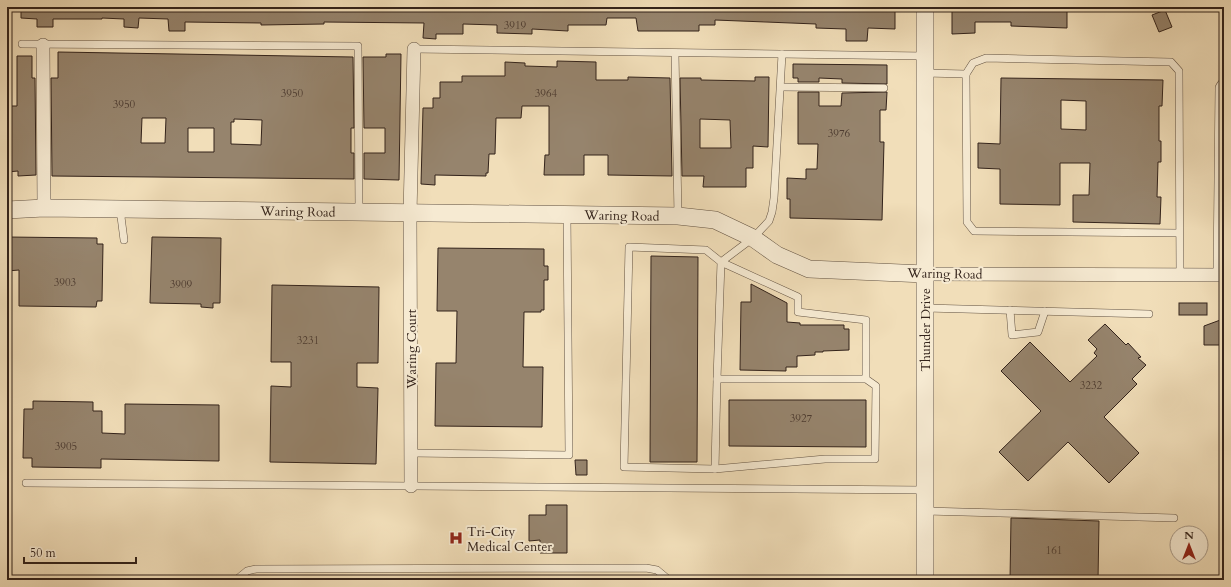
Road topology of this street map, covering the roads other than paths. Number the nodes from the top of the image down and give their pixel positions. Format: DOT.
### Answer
graph roads {
  1 [pos="925,7"];
  2 [pos="22,44"];
  3 [pos="43,44"];
  4 [pos="414,49"];
  5 [pos="675,53"];
  6 [pos="782,54"];
  7 [pos="925,56"];
  8 [pos="925,73"];
  9 [pos="966,74"];
  10 [pos="1224,85"];
  11 [pos="780,87"];
  12 [pos="884,88"];
  13 [pos="44,208"];
  14 [pos="120,209"];
  15 [pos="7,210"];
  16 [pos="359,212"];
  17 [pos="410,213"];
  18 [pos="567,214"];
  19 [pos="678,216"];
  20 [pos="1179,233"];
  21 [pos="753,238"];
  22 [pos="124,240"];
  23 [pos="721,262"];
  24 [pos="925,274"];
  25 [pos="1180,274"];
  26 [pos="1222,275"];
  27 [pos="925,308"];
  28 [pos="1010,310"];
  29 [pos="1046,311"];
  30 [pos="1149,314"];
  31 [pos="866,379"];
  32 [pos="717,380"];
  33 [pos="410,452"];
  34 [pos="715,469"];
  35 [pos="26,483"];
  36 [pos="410,486"];
  37 [pos="925,490"];
  38 [pos="925,511"];
  39 [pos="1174,518"];
  40 [pos="1224,528"];
  41 [pos="1224,575"];
  42 [pos="236,580"];
  43 [pos="669,580"];
  44 [pos="925,580"];
  45 [pos="1224,580"];
  1 -- 7 [label="street, Thunder Drive"];
  2 -- 3 [label="lane"];
  3 -- 13 [label="street"];
  3 -- 16 [label="lane"];
  4 -- 5 [label="lane"];
  4 -- 17 [label="street, Waring Court"];
  5 -- 6 [label="lane"];
  5 -- 19 [label="lane"];
  6 -- 7 [label="lane"];
  6 -- 11 [label="lane"];
  7 -- 8 [label="street, Thunder Drive"];
  8 -- 9 [label="lane"];
  8 -- 24 [label="street, Thunder Drive"];
  9 -- 20 [label="lane"];
  9 -- 20 [label="lane"];
  10 -- 26 [label="street"];
  11 -- 12 [label="lane"];
  11 -- 21 [label="lane"];
  13 -- 14 [label="street, Waring Road"];
  13 -- 15 [label="street, Waring Road"];
  14 -- 16 [label="street, Waring Road"];
  14 -- 22 [label="lane"];
  16 -- 17 [label="street, Waring Road"];
  17 -- 18 [label="street, Waring Road"];
  17 -- 33 [label="street, Waring Court"];
  18 -- 19 [label="street, Waring Road"];
  18 -- 33 [label="lane"];
  19 -- 21 [label="street, Waring Road"];
  20 -- 25 [label="lane"];
  21 -- 23 [label="lane"];
  21 -- 24 [label="street, Waring Road"];
  23 -- 31 [label="lane"];
  23 -- 32 [label="lane"];
  23 -- 34 [label="lane"];
  24 -- 25 [label="street, Waring Road"];
  24 -- 27 [label="street, Thunder Drive"];
  25 -- 26 [label="street, Waring Road"];
  27 -- 28 [label="lane"];
  27 -- 37 [label="street, Thunder Drive"];
  28 -- 29 [label="lane"];
  28 -- 29 [label="lane"];
  29 -- 30 [label="lane"];
  31 -- 32 [label="lane"];
  31 -- 34 [label="lane"];
  32 -- 34 [label="lane"];
  33 -- 36 [label="street, Waring Court"];
  35 -- 36 [label="lane"];
  36 -- 37 [label="lane"];
  37 -- 38 [label="street, Thunder Drive"];
  38 -- 39 [label="lane"];
  38 -- 44 [label="street, Thunder Drive"];
  40 -- 41 [label="lane"];
  41 -- 45 [label="lane"];
  42 -- 43 [label="lane"];
}
